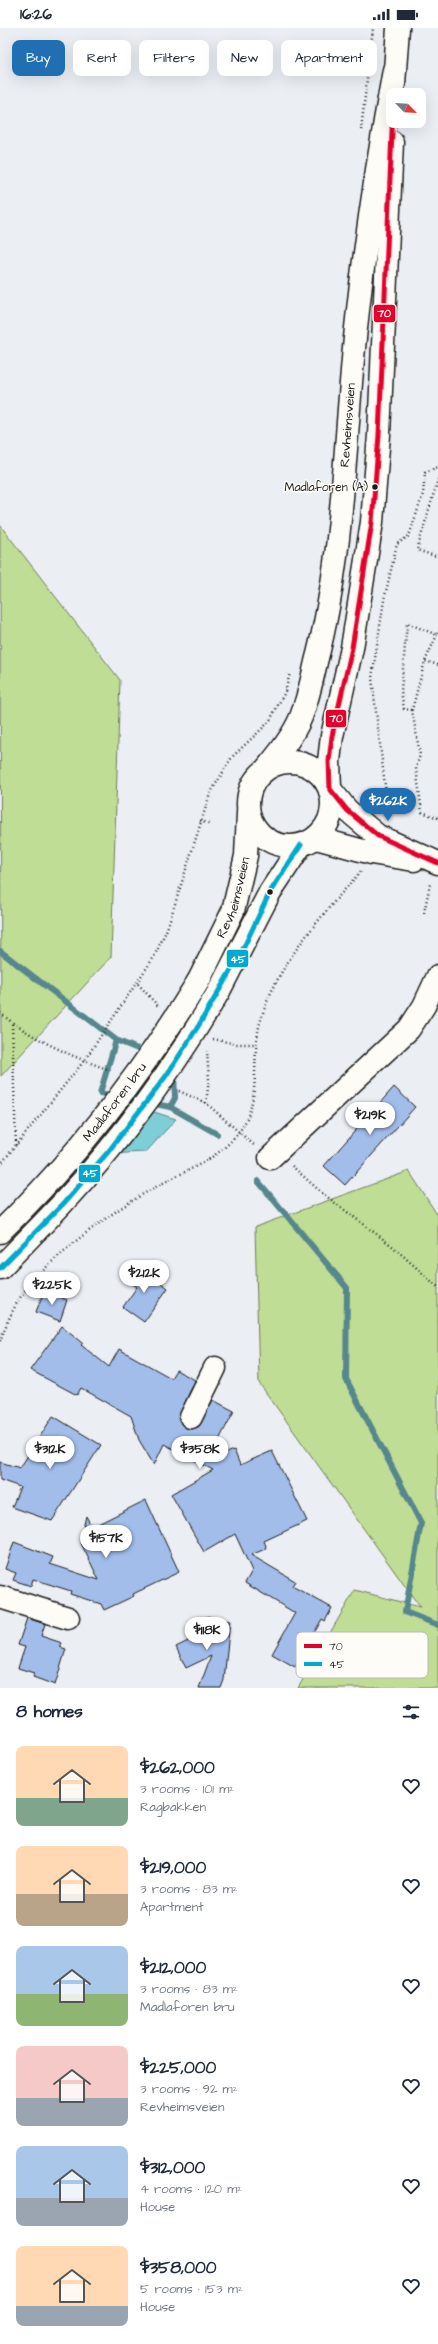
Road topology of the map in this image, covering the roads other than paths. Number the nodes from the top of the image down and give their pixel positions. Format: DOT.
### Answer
graph roads {
  1 [pos="398,28"];
  2 [pos="394,70"];
  3 [pos="393,88"];
  4 [pos="392,128"];
  5 [pos="267,768"];
  6 [pos="330,789"];
  7 [pos="248,810"];
  8 [pos="308,842"];
  9 [pos="436,871"];
  10 [pos="438,976"];
  11 [pos="199,980"];
  12 [pos="219,991"];
  13 [pos="274,1155"];
  14 [pos="0,1232"];
  15 [pos="0,1268"];
  16 [pos="215,1368"];
  17 [pos="191,1417"];
  18 [pos="0,1597"];
  19 [pos="68,1618"];
  1 -- 2 [label="main road, Revheimsveien"];
  2 -- 3 [label="main road, Revheimsveien"];
  2 -- 5 [label="main road, Revheimsveien"];
  4 -- 6 [label="main road"];
  5 -- 6 [label="main road"];
  5 -- 7 [label="main road"];
  6 -- 8 [label="main road"];
  6 -- 9 [label="main road"];
  7 -- 8 [label="main road"];
  7 -- 11 [label="main road, Revheimsveien"];
  8 -- 9 [label="main road"];
  8 -- 12 [label="main road, Revheimsveien"];
  10 -- 13 [label="main road"];
  11 -- 14 [label="main road, Madlaforen bru, bridge"];
  12 -- 15 [label="main road, Madlaforen bru, bridge"];
  16 -- 17 [label="main road"];
  18 -- 19 [label="main road"];
}
